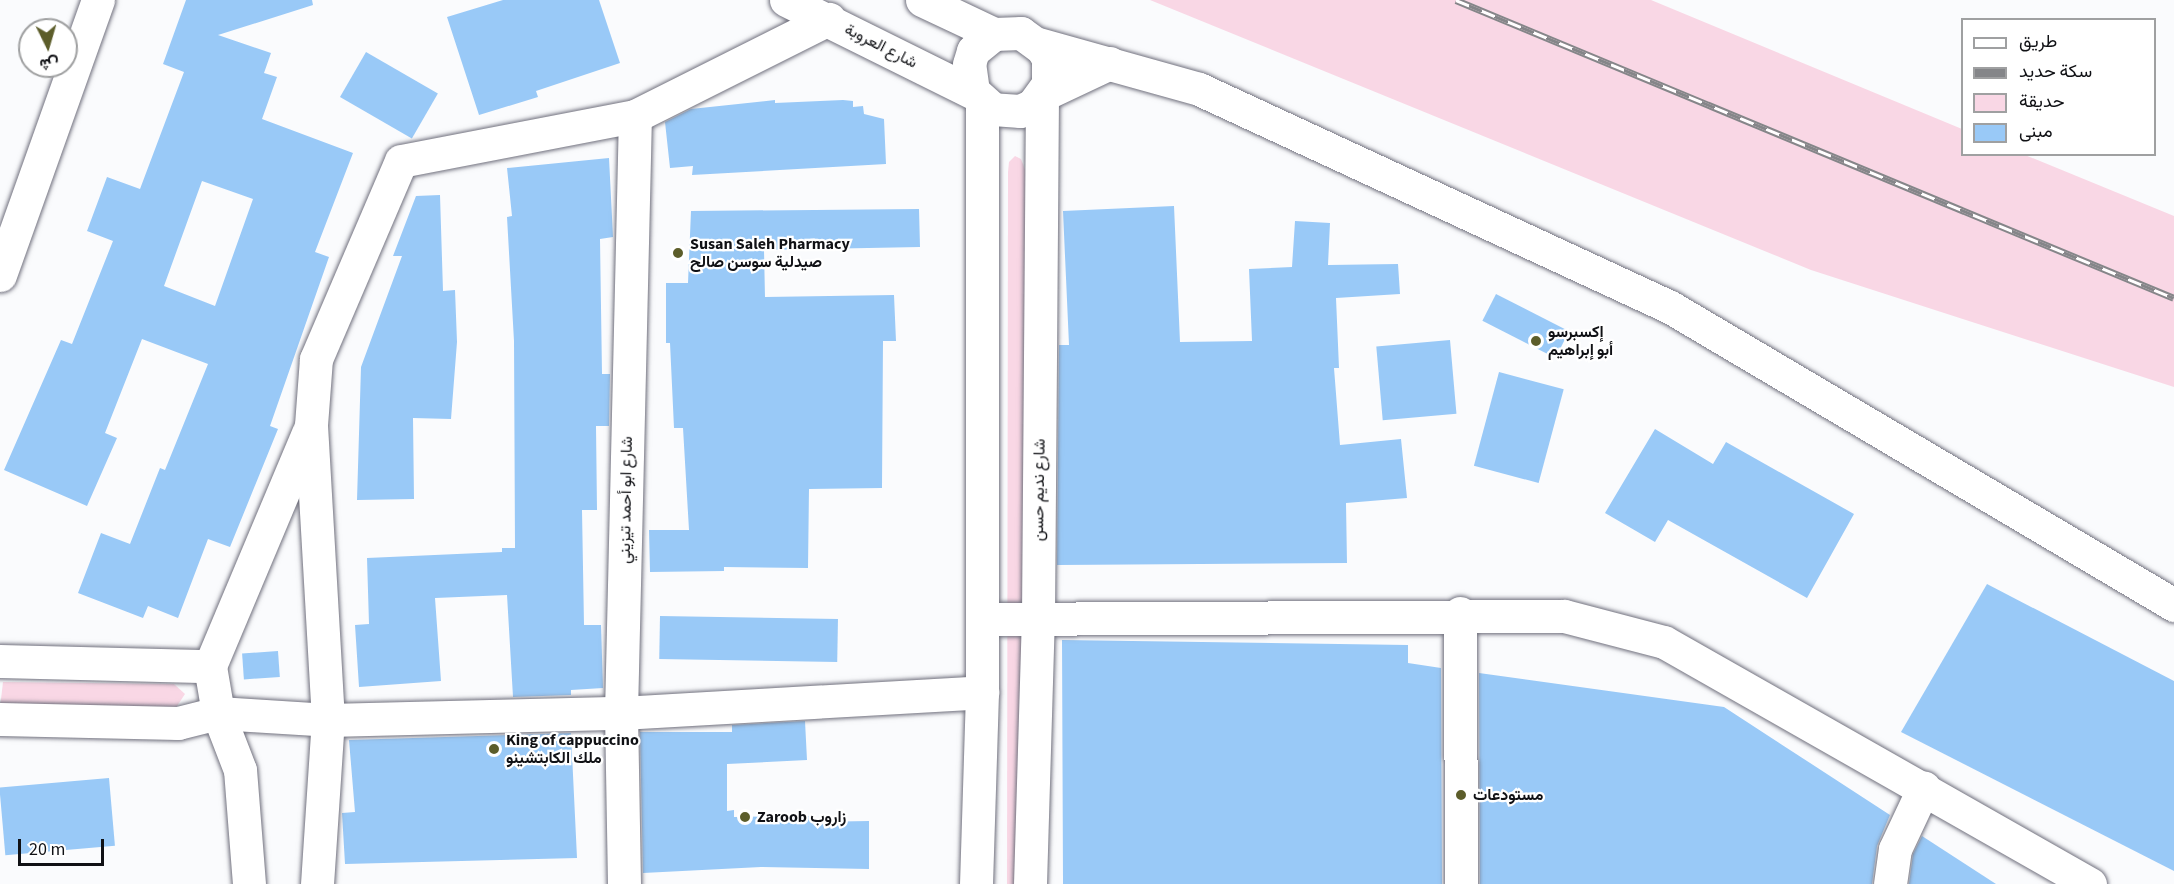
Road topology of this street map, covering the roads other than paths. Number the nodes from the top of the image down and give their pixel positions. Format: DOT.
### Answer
graph roads {
  1 [pos="98,0"];
  2 [pos="786,0"];
  3 [pos="922,0"];
  4 [pos="829,19"];
  5 [pos="994,34"];
  6 [pos="1038,44"];
  7 [pos="1110,63"];
  8 [pos="1042,95"];
  9 [pos="978,98"];
  10 [pos="635,116"];
  11 [pos="0,275"];
  12 [pos="311,425"];
  13 [pos="2174,605"];
  14 [pos="1460,613"];
  15 [pos="1038,617"];
  16 [pos="982,619"];
  17 [pos="0,662"];
  18 [pos="210,666"];
  19 [pos="982,692"];
  20 [pos="218,713"];
  21 [pos="621,713"];
  22 [pos="0,719"];
  23 [pos="328,720"];
  24 [pos="1924,787"];
  25 [pos="249,884"];
  26 [pos="317,884"];
  27 [pos="624,884"];
  28 [pos="976,884"];
  29 [pos="1030,884"];
  30 [pos="1461,884"];
  31 [pos="1890,884"];
  32 [pos="2090,884"];
  1 -- 11 [label="street"];
  2 -- 4 [label="street, شارع العروبة"];
  3 -- 5 [label="street"];
  4 -- 9 [label="street, شارع العروبة"];
  4 -- 10 [label="street"];
  5 -- 6 [label="street"];
  5 -- 9 [label="street"];
  6 -- 7 [label="street"];
  6 -- 8 [label="street"];
  7 -- 8 [label="street, شارع العروبة"];
  7 -- 13 [label="street"];
  8 -- 9 [label="street, شارع العروبة"];
  8 -- 15 [label="street, شارع نديم حسن"];
  9 -- 16 [label="street"];
  10 -- 12 [label="street"];
  10 -- 21 [label="street, شارع ابو أحمد تيزيني"];
  12 -- 18 [label="street"];
  12 -- 23 [label="street"];
  14 -- 15 [label="street"];
  14 -- 24 [label="street"];
  14 -- 30 [label="street"];
  15 -- 16 [label="street"];
  15 -- 29 [label="street, شارع نديم حسن"];
  16 -- 19 [label="street"];
  17 -- 18 [label="street"];
  18 -- 20 [label="street"];
  19 -- 21 [label="street"];
  19 -- 28 [label="street"];
  20 -- 22 [label="street"];
  20 -- 23 [label="street"];
  20 -- 25 [label="street"];
  21 -- 23 [label="street"];
  21 -- 27 [label="street, شارع ابو أحمد تيزيني"];
  23 -- 26 [label="street"];
  24 -- 31 [label="street"];
  24 -- 32 [label="street"];
}
